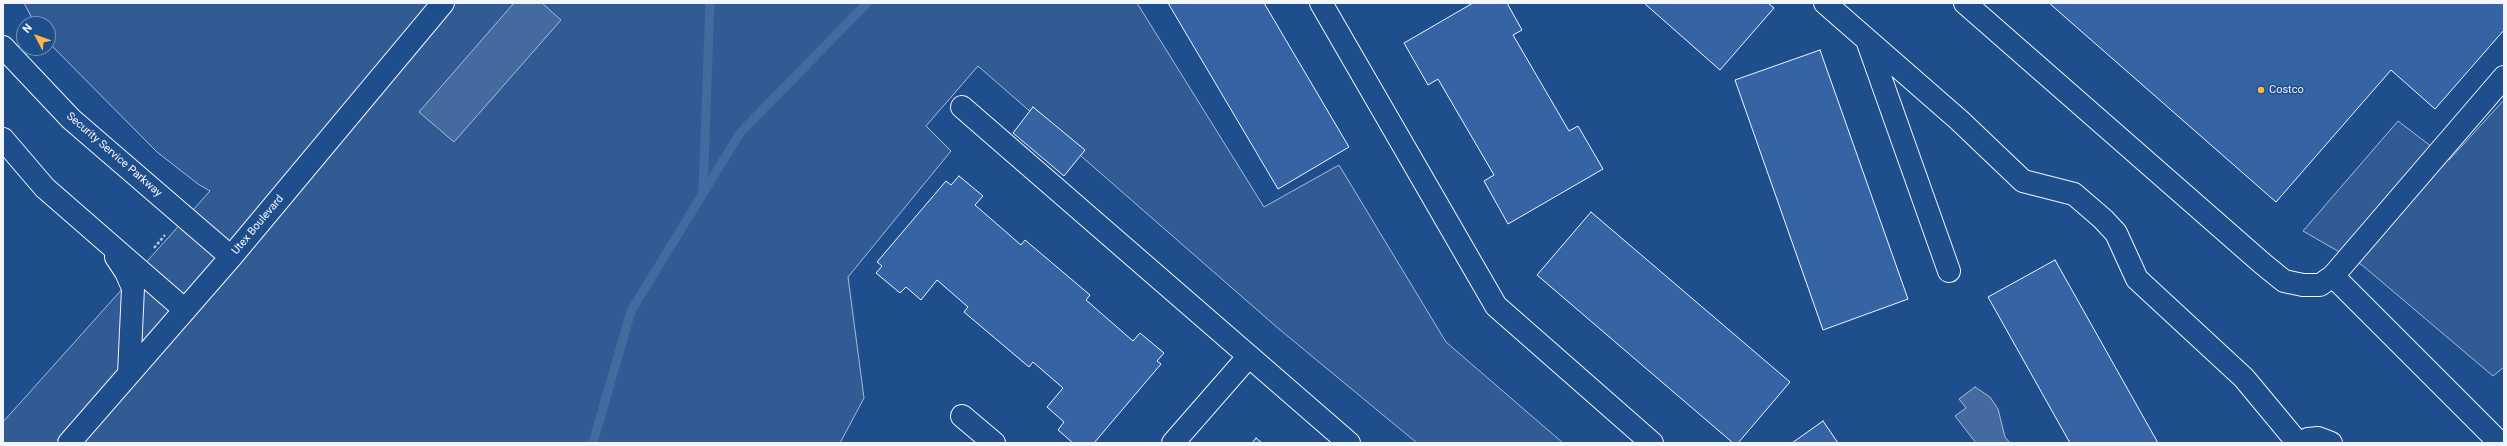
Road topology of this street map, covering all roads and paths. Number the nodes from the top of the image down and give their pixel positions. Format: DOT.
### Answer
graph roads {
  1 [pos="443,3"];
  2 [pos="1321,3"];
  3 [pos="1825,3"];
  4 [pos="1966,3"];
  5 [pos="1867,40"];
  6 [pos="3,47"];
  7 [pos="2504,77"];
  8 [pos="962,107"];
  9 [pos="3,139"];
  10 [pos="169,231"];
  11 [pos="104,240"];
  12 [pos="150,253"];
  13 [pos="231,257"];
  14 [pos="1949,271"];
  15 [pos="2333,276"];
  16 [pos="185,310"];
  17 [pos="1249,356"];
  18 [pos="129,374"];
  19 [pos="962,416"];
  20 [pos="69,443"];
  21 [pos="994,443"];
  22 [pos="1173,443"];
  23 [pos="1349,443"];
  24 [pos="1652,443"];
  25 [pos="2299,443"];
  26 [pos="2331,443"];
  27 [pos="2500,443"];
  1 -- 13 [label="street, Utex Boulevard"];
  2 -- 24 [label="street"];
  3 -- 5 [label="street"];
  4 -- 15 [label="street"];
  5 -- 14 [label="street"];
  5 -- 25 [label="street"];
  6 -- 13 [label="street, Security Service Parkway"];
  7 -- 15 [label="street"];
  8 -- 17 [label="street"];
  9 -- 11 [label="street"];
  10 -- 12 [label="path"];
  11 -- 16 [label="street"];
  11 -- 18 [label="street"];
  13 -- 16 [label="street, Utex Boulevard"];
  15 -- 27 [label="street"];
  16 -- 18 [label="street, Utex Boulevard"];
  17 -- 22 [label="street"];
  17 -- 23 [label="street"];
  18 -- 20 [label="street, Utex Boulevard"];
  19 -- 21 [label="street"];
  25 -- 26 [label="street"];
}
